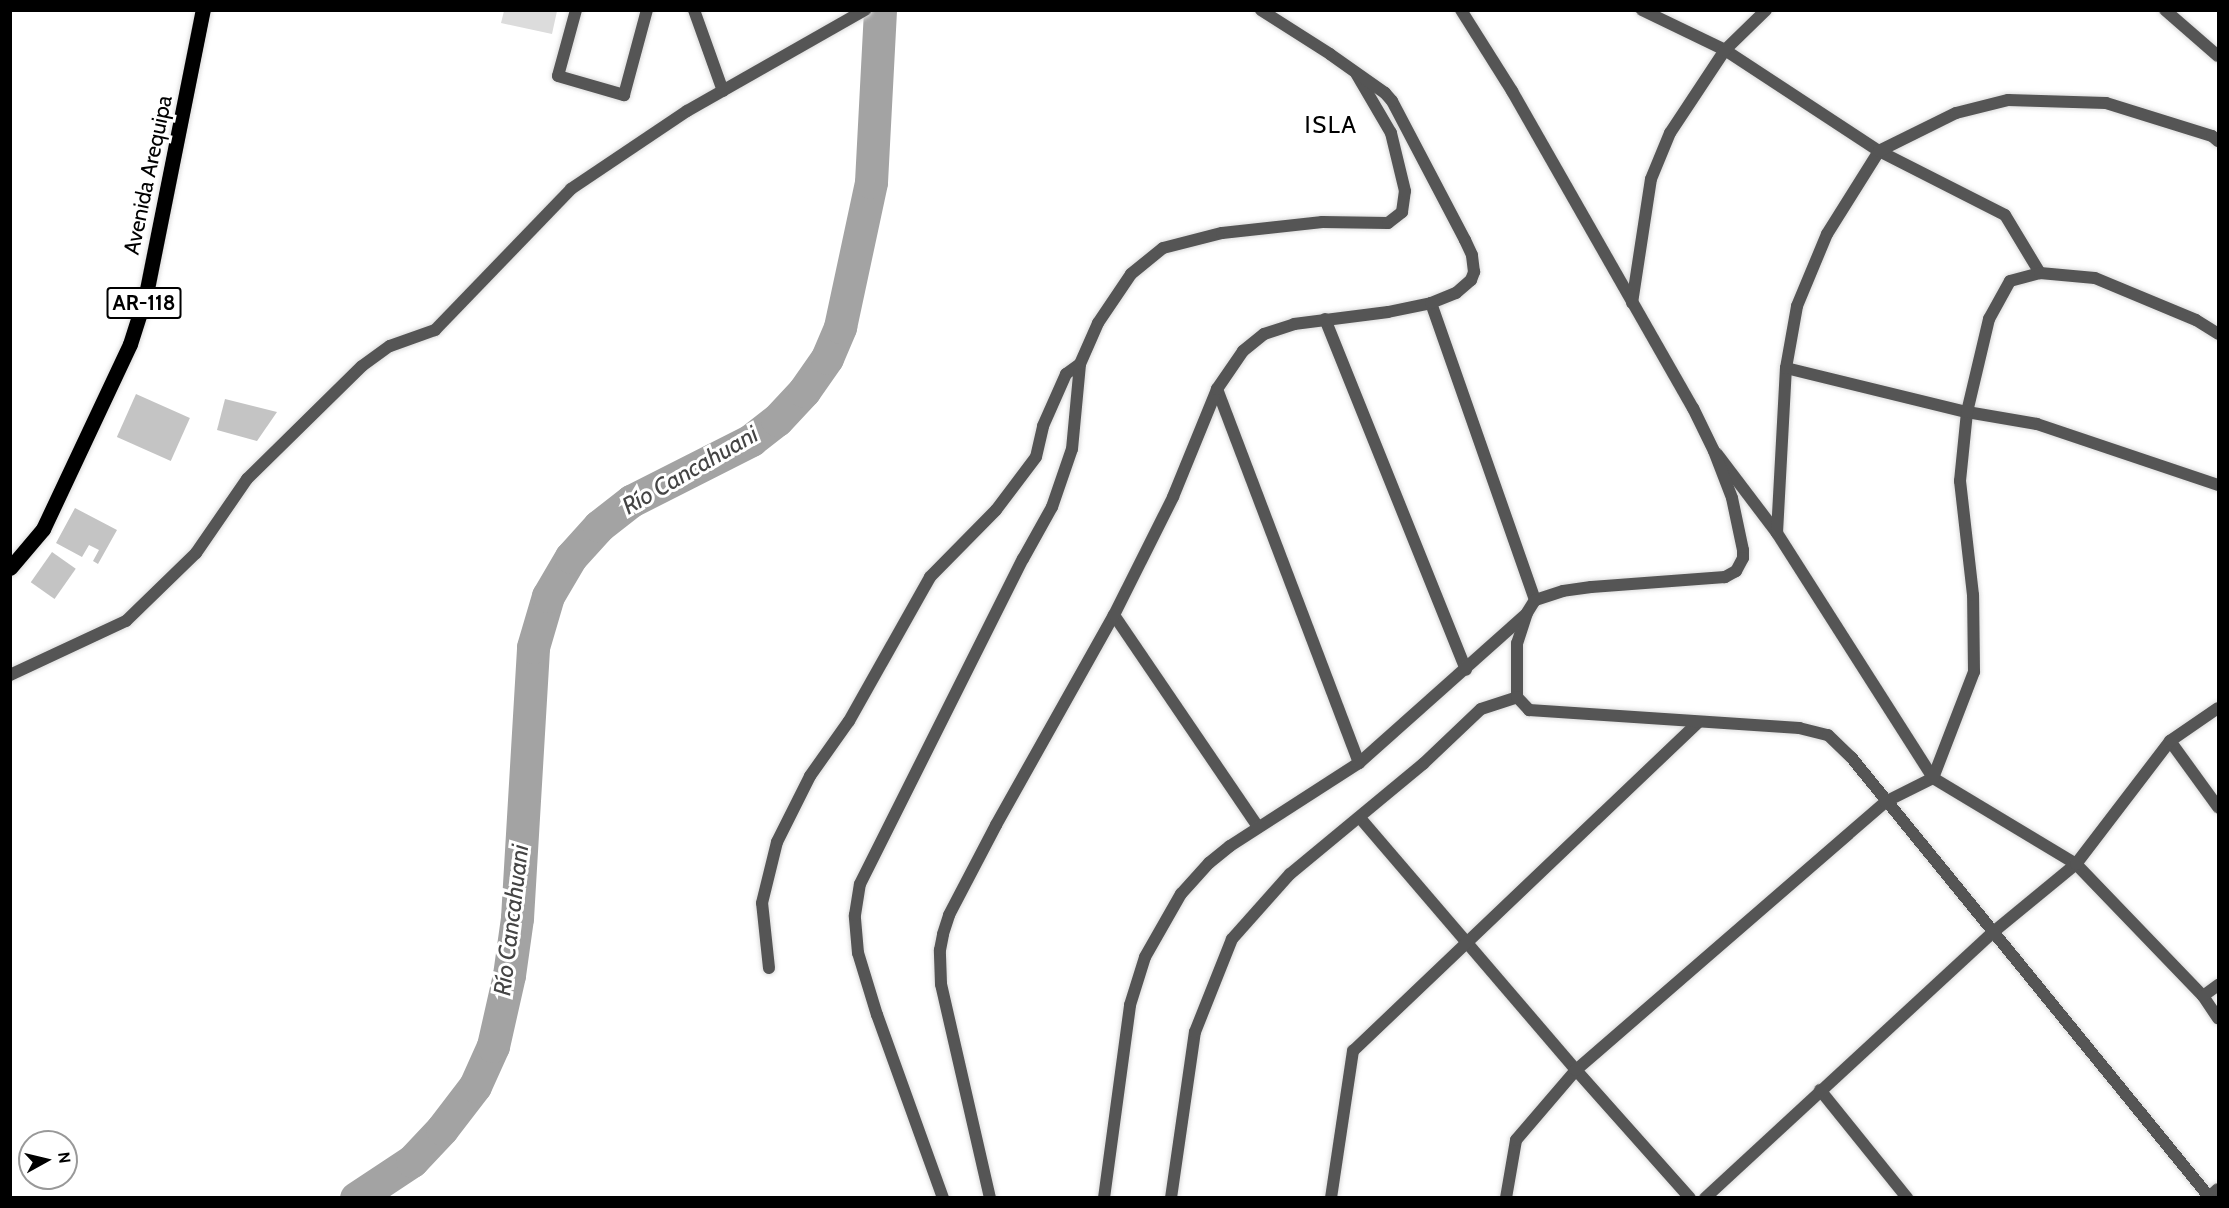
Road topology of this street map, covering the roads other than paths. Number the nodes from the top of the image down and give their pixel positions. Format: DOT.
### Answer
graph roads {
  1 [pos="203,10"];
  2 [pos="576,10"];
  3 [pos="647,10"];
  4 [pos="694,10"];
  5 [pos="865,10"];
  6 [pos="1261,10"];
  7 [pos="1461,10"];
  8 [pos="1642,10"];
  9 [pos="1766,10"];
  10 [pos="2165,10"];
  11 [pos="1725,50"];
  12 [pos="2218,56"];
  13 [pos="1356,72"];
  14 [pos="723,91"];
  15 [pos="2218,141"];
  16 [pos="1879,151"];
  17 [pos="2040,273"];
  18 [pos="1431,303"];
  19 [pos="1632,303"];
  20 [pos="1325,319"];
  21 [pos="2218,334"];
  22 [pos="1080,364"];
  23 [pos="1786,368"];
  24 [pos="1217,389"];
  25 [pos="1967,412"];
  26 [pos="1714,451"];
  27 [pos="2218,484"];
  28 [pos="1777,533"];
  29 [pos="10,568"];
  30 [pos="1535,600"];
  31 [pos="1527,613"];
  32 [pos="1114,615"];
  33 [pos="1466,670"];
  34 [pos="10,675"];
  35 [pos="1517,697"];
  36 [pos="2218,708"];
  37 [pos="1698,722"];
  38 [pos="2170,741"];
  39 [pos="1359,763"];
  40 [pos="1933,778"];
  41 [pos="1886,802"];
  42 [pos="2218,807"];
  43 [pos="1360,818"];
  44 [pos="1258,827"];
  45 [pos="2076,864"];
  46 [pos="1992,933"];
  47 [pos="1467,942"];
  48 [pos="769,968"];
  49 [pos="2218,985"];
  50 [pos="2203,996"];
  51 [pos="2218,1018"];
  52 [pos="1576,1070"];
  53 [pos="1820,1090"];
  54 [pos="2212,1195"];
  55 [pos="943,1197"];
  56 [pos="990,1197"];
  57 [pos="1104,1197"];
  58 [pos="1171,1197"];
  59 [pos="1331,1197"];
  60 [pos="1506,1197"];
  61 [pos="1690,1197"];
  62 [pos="1705,1197"];
  63 [pos="1907,1197"];
  1 -- 29 [label="main road, Avenida Arequipa / AR-118"];
  2 -- 3 [label="street"];
  4 -- 14 [label="street"];
  5 -- 14 [label="street"];
  6 -- 13 [label="street"];
  7 -- 19 [label="street"];
  8 -- 11 [label="street"];
  9 -- 11 [label="street"];
  10 -- 12 [label="street"];
  11 -- 16 [label="street"];
  11 -- 19 [label="street"];
  13 -- 18 [label="street"];
  13 -- 22 [label="street"];
  14 -- 34 [label="street"];
  15 -- 16 [label="street"];
  16 -- 17 [label="street"];
  16 -- 23 [label="street"];
  17 -- 21 [label="street"];
  17 -- 25 [label="street"];
  18 -- 20 [label="street"];
  18 -- 30 [label="street"];
  19 -- 26 [label="street"];
  20 -- 24 [label="street"];
  20 -- 33 [label="street"];
  22 -- 48 [label="street"];
  22 -- 55 [label="street"];
  23 -- 25 [label="street"];
  23 -- 28 [label="street"];
  24 -- 32 [label="street"];
  24 -- 39 [label="street"];
  25 -- 27 [label="street"];
  25 -- 40 [label="street"];
  26 -- 28 [label="street"];
  26 -- 30 [label="street"];
  28 -- 40 [label="street"];
  30 -- 31 [label="street"];
  31 -- 33 [label="street"];
  31 -- 35 [label="street"];
  32 -- 44 [label="street"];
  32 -- 56 [label="street"];
  33 -- 39 [label="street"];
  35 -- 37 [label="street"];
  35 -- 43 [label="street"];
  36 -- 38 [label="street"];
  37 -- 41 [label="street"];
  37 -- 47 [label="street"];
  38 -- 42 [label="street"];
  38 -- 45 [label="street"];
  39 -- 44 [label="street"];
  40 -- 41 [label="street"];
  40 -- 45 [label="street"];
  41 -- 46 [label="street"];
  41 -- 52 [label="street"];
  43 -- 47 [label="street"];
  43 -- 58 [label="street"];
  44 -- 57 [label="street"];
  45 -- 46 [label="street"];
  45 -- 50 [label="street"];
  46 -- 53 [label="street"];
  46 -- 54 [label="street"];
  47 -- 52 [label="street"];
  47 -- 59 [label="street"];
  49 -- 50 [label="street"];
  50 -- 51 [label="street"];
  52 -- 60 [label="street"];
  52 -- 61 [label="street"];
  53 -- 62 [label="street"];
  53 -- 63 [label="street"];
}
